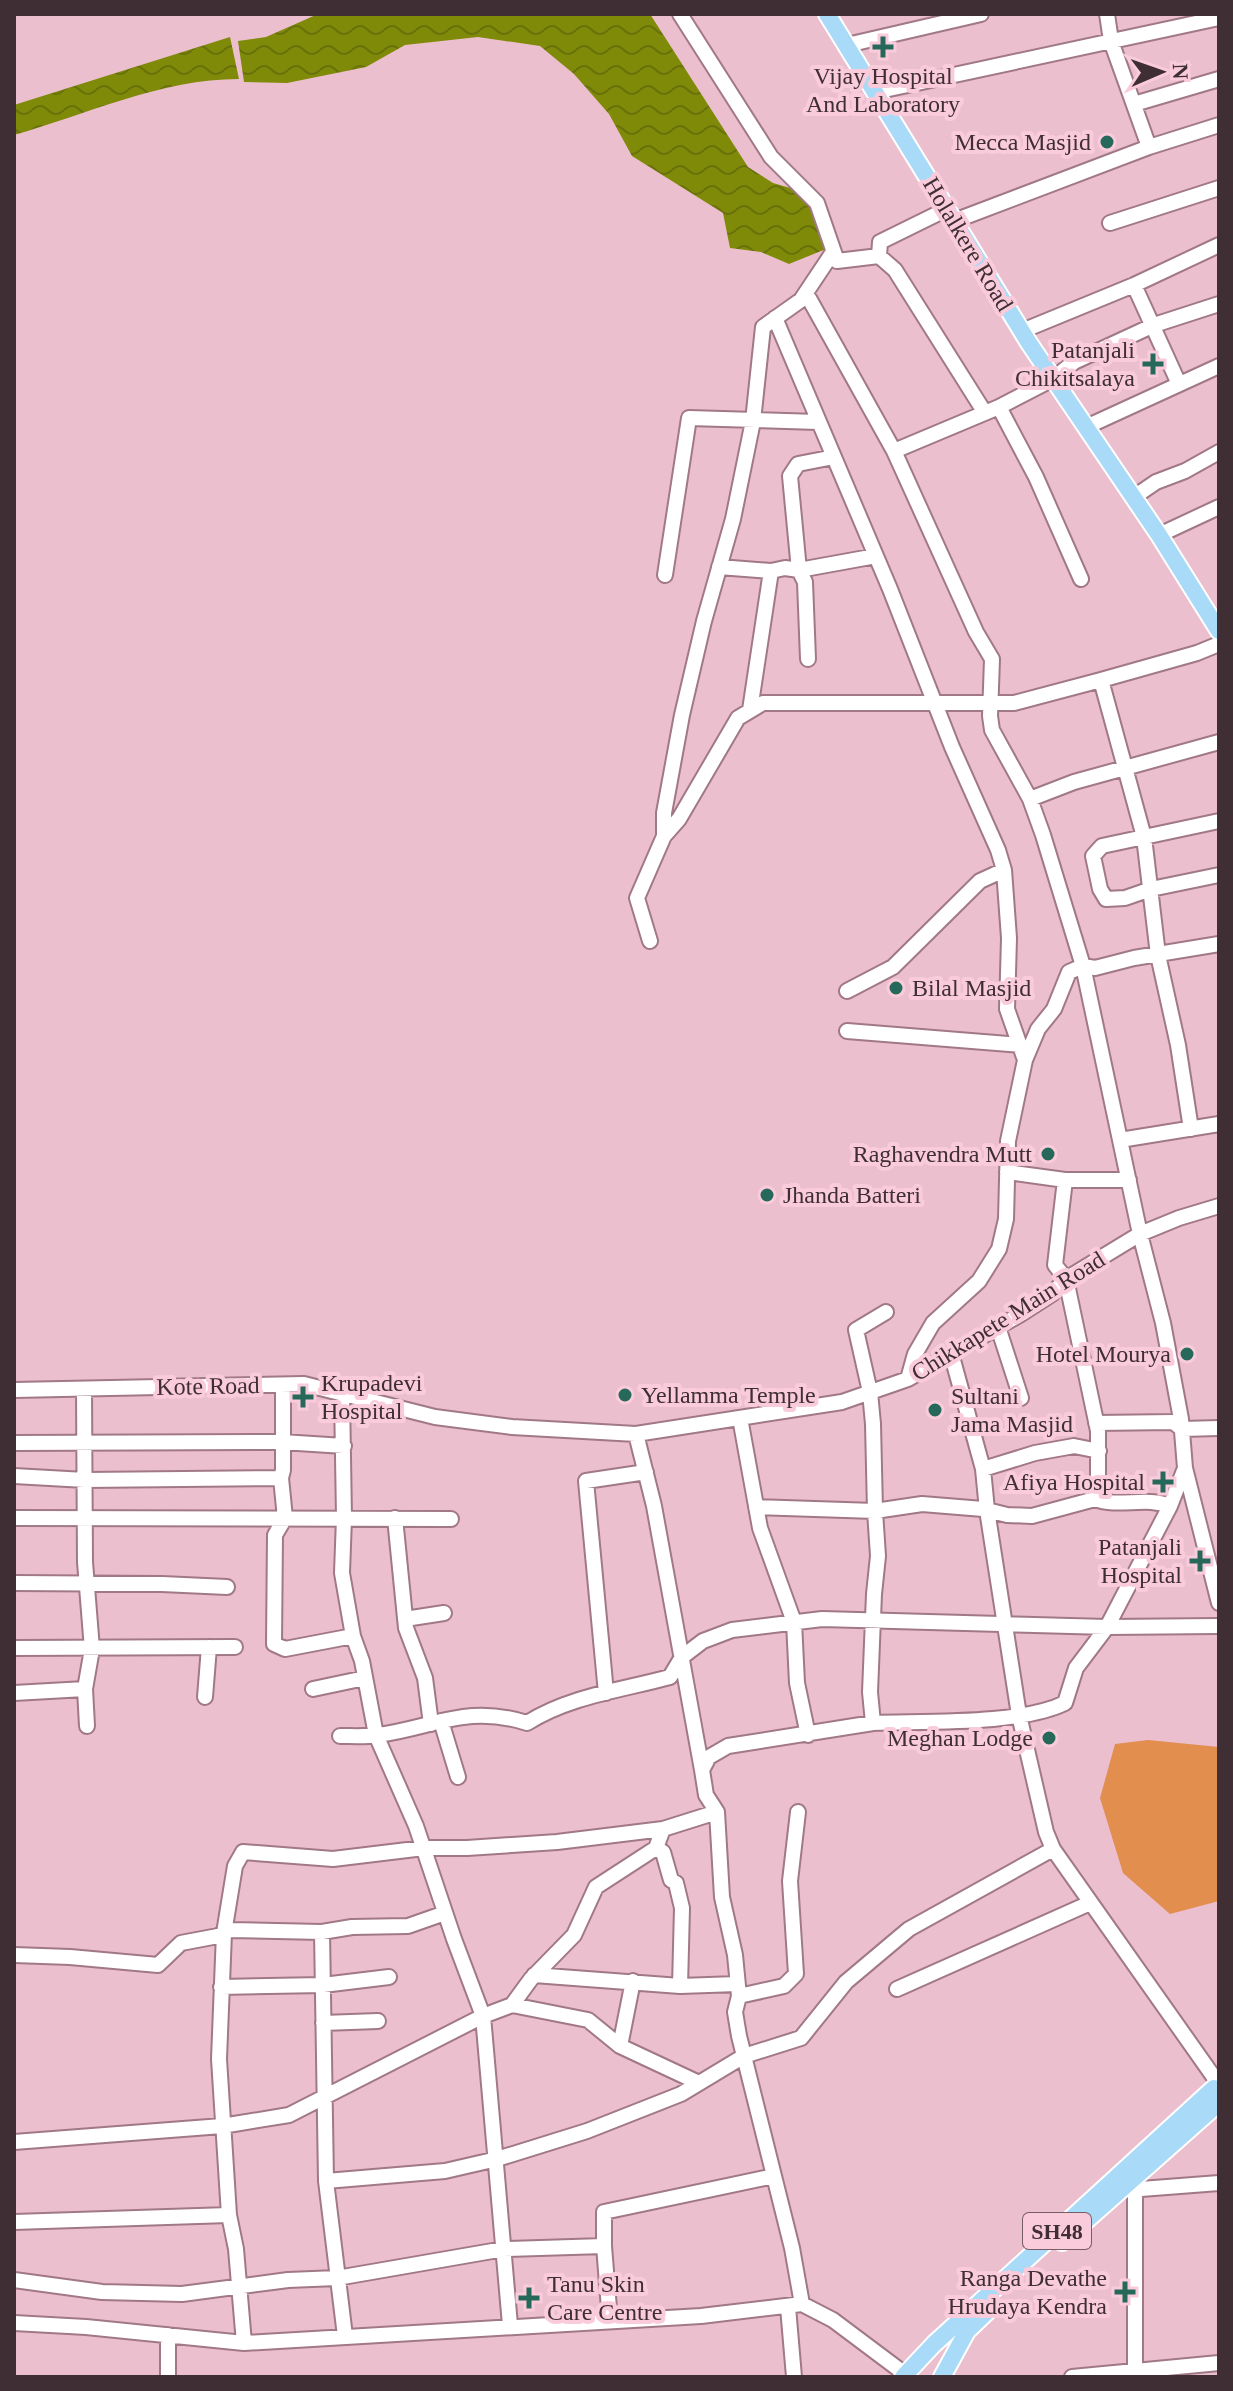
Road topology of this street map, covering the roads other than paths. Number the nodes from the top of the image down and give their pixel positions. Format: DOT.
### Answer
graph roads {
  1 [pos="680,14"];
  2 [pos="827,14"];
  3 [pos="981,14"];
  4 [pos="1107,14"];
  5 [pos="1219,18"];
  6 [pos="1111,41"];
  7 [pos="847,45"];
  8 [pos="1219,79"];
  9 [pos="875,92"];
  10 [pos="1134,104"];
  11 [pos="1219,125"];
  12 [pos="1149,147"];
  13 [pos="1219,188"];
  14 [pos="951,215"];
  15 [pos="1110,223"];
  16 [pos="1219,245"];
  17 [pos="833,252"];
  18 [pos="879,256"];
  19 [pos="1134,285"];
  20 [pos="806,293"];
  21 [pos="1219,304"];
  22 [pos="775,318"];
  23 [pos="1154,325"];
  24 [pos="1022,331"];
  25 [pos="1219,366"];
  26 [pos="1053,379"];
  27 [pos="1179,384"];
  28 [pos="992,410"];
  29 [pos="753,421"];
  30 [pos="818,422"];
  31 [pos="1086,427"];
  32 [pos="894,451"];
  33 [pos="1219,452"];
  34 [pos="834,457"];
  35 [pos="1134,497"];
  36 [pos="1219,507"];
  37 [pos="1159,535"];
  38 [pos="876,556"];
  39 [pos="719,567"];
  40 [pos="799,570"];
  41 [pos="771,571"];
  42 [pos="665,575"];
  43 [pos="1081,579"];
  44 [pos="1219,631"];
  45 [pos="1219,644"];
  46 [pos="808,659"];
  47 [pos="1101,680"];
  48 [pos="934,701"];
  49 [pos="991,701"];
  50 [pos="750,710"];
  51 [pos="1219,742"];
  52 [pos="1123,770"];
  53 [pos="1030,799"];
  54 [pos="1219,821"];
  55 [pos="664,836"];
  56 [pos="1144,837"];
  57 [pos="1004,870"];
  58 [pos="1219,875"];
  59 [pos="1151,889"];
  60 [pos="650,941"];
  61 [pos="1219,944"];
  62 [pos="1158,955"];
  63 [pos="1083,966"];
  64 [pos="847,991"];
  65 [pos="847,1031"];
  66 [pos="1020,1045"];
  67 [pos="1025,1060"];
  68 [pos="1219,1124"];
  69 [pos="1191,1129"];
  70 [pos="1120,1140"];
  71 [pos="1007,1172"];
  72 [pos="1065,1180"];
  73 [pos="1129,1180"];
  74 [pos="1219,1206"];
  75 [pos="1140,1234"];
  76 [pos="1066,1279"];
  77 [pos="886,1312"];
  78 [pos="998,1327"];
  79 [pos="951,1353"];
  80 [pos="908,1379"];
  81 [pos="283,1385"];
  82 [pos="84,1389"];
  83 [pos="14,1390"];
  84 [pos="870,1392"];
  85 [pos="342,1395"];
  86 [pos="1021,1398"];
  87 [pos="740,1418"];
  88 [pos="1096,1423"];
  89 [pos="1219,1428"];
  90 [pos="1182,1429"];
  91 [pos="636,1434"];
  92 [pos="85,1442"];
  93 [pos="282,1442"];
  94 [pos="14,1443"];
  95 [pos="344,1446"];
  96 [pos="1099,1451"];
  97 [pos="1185,1468"];
  98 [pos="983,1469"];
  99 [pos="646,1472"];
  100 [pos="14,1476"];
  101 [pos="281,1478"];
  102 [pos="85,1480"];
  103 [pos="1095,1499"];
  104 [pos="1170,1506"];
  105 [pos="756,1507"];
  106 [pos="987,1510"];
  107 [pos="875,1511"];
  108 [pos="14,1518"];
  109 [pos="285,1518"];
  110 [pos="344,1518"];
  111 [pos="395,1518"];
  112 [pos="85,1519"];
  113 [pos="451,1519"];
  114 [pos="87,1582"];
  115 [pos="14,1583"];
  116 [pos="227,1587"];
  117 [pos="1219,1603"];
  118 [pos="444,1613"];
  119 [pos="405,1619"];
  120 [pos="875,1620"];
  121 [pos="794,1622"];
  122 [pos="1004,1624"];
  123 [pos="1219,1626"];
  124 [pos="1107,1627"];
  125 [pos="353,1636"];
  126 [pos="209,1647"];
  127 [pos="235,1647"];
  128 [pos="14,1648"];
  129 [pos="92,1649"];
  130 [pos="682,1657"];
  131 [pos="365,1678"];
  132 [pos="85,1689"];
  133 [pos="313,1689"];
  134 [pos="14,1693"];
  135 [pos="606,1693"];
  136 [pos="205,1697"];
  137 [pos="1019,1715"];
  138 [pos="436,1722"];
  139 [pos="873,1723"];
  140 [pos="87,1726"];
  141 [pos="376,1735"];
  142 [pos="808,1735"];
  143 [pos="340,1736"];
  144 [pos="702,1770"];
  145 [pos="458,1777"];
  146 [pos="717,1812"];
  147 [pos="798,1812"];
  148 [pos="663,1829"];
  149 [pos="424,1848"];
  150 [pos="656,1848"];
  151 [pos="1053,1849"];
  152 [pos="1090,1903"];
  153 [pos="445,1913"];
  154 [pos="322,1932"];
  155 [pos="224,1933"];
  156 [pos="14,1955"];
  157 [pos="534,1975"];
  158 [pos="389,1977"];
  159 [pos="633,1981"];
  160 [pos="323,1984"];
  161 [pos="680,1986"];
  162 [pos="221,1987"];
  163 [pos="897,1989"];
  164 [pos="738,1990"];
  165 [pos="512,2005"];
  166 [pos="483,2016"];
  167 [pos="378,2021"];
  168 [pos="323,2023"];
  169 [pos="620,2046"];
  170 [pos="744,2056"];
  171 [pos="699,2083"];
  172 [pos="1218,2091"];
  173 [pos="324,2098"];
  174 [pos="222,2126"];
  175 [pos="14,2142"];
  176 [pos="497,2159"];
  177 [pos="774,2176"];
  178 [pos="326,2181"];
  179 [pos="1219,2183"];
  180 [pos="1122,2187"];
  181 [pos="229,2215"];
  182 [pos="14,2222"];
  183 [pos="604,2246"];
  184 [pos="504,2249"];
  185 [pos="338,2277"];
  186 [pos="14,2280"];
  187 [pos="240,2288"];
  188 [pos="795,2305"];
  189 [pos="610,2321"];
  190 [pos="14,2323"];
  191 [pos="510,2325"];
  192 [pos="168,2335"];
  193 [pos="345,2336"];
  194 [pos="941,2337"];
  195 [pos="244,2343"];
  196 [pos="957,2351"];
  197 [pos="1219,2363"];
  198 [pos="1135,2374"];
  199 [pos="904,2376"];
  200 [pos="168,2377"];
  201 [pos="794,2377"];
  202 [pos="942,2377"];
  203 [pos="1072,2377"];
  1 -- 17 [label="street"];
  2 -- 7 [label="main road, Holalkere Road"];
  3 -- 7 [label="street"];
  4 -- 6 [label="street"];
  5 -- 6 [label="street"];
  6 -- 9 [label="street"];
  6 -- 10 [label="street"];
  7 -- 9 [label="main road, Holalkere Road"];
  8 -- 10 [label="street"];
  9 -- 14 [label="main road, Holalkere Road"];
  10 -- 12 [label="street"];
  11 -- 12 [label="street"];
  12 -- 14 [label="street"];
  13 -- 15 [label="street"];
  14 -- 18 [label="street"];
  14 -- 24 [label="main road, Holalkere Road"];
  16 -- 19 [label="street"];
  17 -- 18 [label="street"];
  17 -- 20 [label="street"];
  18 -- 28 [label="street"];
  19 -- 23 [label="street"];
  19 -- 24 [label="street"];
  20 -- 22 [label="street"];
  20 -- 32 [label="street"];
  21 -- 23 [label="street"];
  22 -- 29 [label="street"];
  22 -- 30 [label="street"];
  23 -- 26 [label="street"];
  23 -- 27 [label="street"];
  24 -- 26 [label="main road, Holalkere Road"];
  25 -- 27 [label="street"];
  26 -- 28 [label="street"];
  26 -- 31 [label="main road, Holalkere Road"];
  27 -- 31 [label="street"];
  28 -- 32 [label="street"];
  28 -- 43 [label="street"];
  29 -- 30 [label="street"];
  29 -- 39 [label="street"];
  29 -- 42 [label="street"];
  30 -- 34 [label="street"];
  31 -- 35 [label="main road, Holalkere Road"];
  32 -- 49 [label="street"];
  33 -- 35 [label="street"];
  34 -- 38 [label="street"];
  34 -- 40 [label="street"];
  35 -- 37 [label="main road, Holalkere Road"];
  36 -- 37 [label="street"];
  37 -- 44 [label="main road, Holalkere Road"];
  38 -- 40 [label="street"];
  38 -- 48 [label="street"];
  39 -- 41 [label="street"];
  39 -- 55 [label="street"];
  40 -- 41 [label="street"];
  40 -- 46 [label="street"];
  41 -- 50 [label="street"];
  45 -- 47 [label="street"];
  47 -- 49 [label="street"];
  47 -- 52 [label="street"];
  48 -- 49 [label="street"];
  48 -- 50 [label="street"];
  48 -- 57 [label="street"];
  49 -- 53 [label="street"];
  50 -- 55 [label="street"];
  51 -- 52 [label="street"];
  52 -- 53 [label="street"];
  52 -- 56 [label="street"];
  53 -- 63 [label="street"];
  54 -- 56 [label="street"];
  55 -- 60 [label="street"];
  56 -- 59 [label="street"];
  56 -- 59 [label="street"];
  57 -- 64 [label="street"];
  57 -- 66 [label="street"];
  58 -- 59 [label="street"];
  59 -- 62 [label="street"];
  61 -- 62 [label="street"];
  62 -- 63 [label="street"];
  62 -- 69 [label="street"];
  63 -- 67 [label="street"];
  63 -- 70 [label="street"];
  65 -- 66 [label="street"];
  66 -- 67 [label="street"];
  67 -- 71 [label="street"];
  68 -- 69 [label="street"];
  69 -- 70 [label="street"];
  70 -- 73 [label="street"];
  71 -- 72 [label="street"];
  71 -- 80 [label="street"];
  72 -- 73 [label="street"];
  72 -- 76 [label="street"];
  73 -- 75 [label="street"];
  74 -- 75 [label="street, Chikkapete Main Road"];
  75 -- 76 [label="street, Chikkapete Main Road"];
  75 -- 90 [label="street"];
  76 -- 78 [label="street, Chikkapete Main Road"];
  76 -- 88 [label="street"];
  77 -- 84 [label="street"];
  78 -- 79 [label="street, Chikkapete Main Road"];
  78 -- 86 [label="street"];
  79 -- 80 [label="street, Chikkapete Main Road"];
  79 -- 98 [label="street"];
  80 -- 84 [label="street, Chikkapete Main Road"];
  81 -- 82 [label="street, Kote Road"];
  81 -- 85 [label="street, Kote Road"];
  81 -- 93 [label="street"];
  82 -- 83 [label="street, Kote Road"];
  82 -- 92 [label="street"];
  84 -- 87 [label="street, Chikkapete Main Road"];
  84 -- 107 [label="street"];
  85 -- 91 [label="street, Kote Road"];
  85 -- 95 [label="street"];
  87 -- 91 [label="street, Chikkapete Main Road"];
  87 -- 105 [label="street"];
  88 -- 90 [label="street"];
  88 -- 96 [label="street"];
  89 -- 90 [label="street"];
  90 -- 97 [label="street"];
  91 -- 99 [label="street"];
  92 -- 93 [label="street"];
  92 -- 94 [label="street"];
  92 -- 102 [label="street"];
  93 -- 95 [label="street"];
  93 -- 101 [label="street"];
  95 -- 110 [label="street"];
  96 -- 98 [label="street"];
  96 -- 103 [label="street"];
  97 -- 104 [label="street"];
  97 -- 117 [label="street"];
  98 -- 106 [label="street"];
  99 -- 130 [label="street"];
  99 -- 135 [label="street"];
  100 -- 102 [label="street"];
  101 -- 102 [label="street"];
  101 -- 109 [label="street"];
  102 -- 112 [label="street"];
  103 -- 104 [label="street"];
  103 -- 106 [label="street"];
  104 -- 124 [label="street"];
  105 -- 107 [label="street"];
  105 -- 121 [label="street"];
  106 -- 107 [label="street"];
  106 -- 122 [label="street"];
  107 -- 120 [label="street"];
  108 -- 112 [label="street"];
  109 -- 110 [label="street"];
  109 -- 112 [label="street"];
  109 -- 125 [label="street"];
  110 -- 111 [label="street"];
  110 -- 125 [label="street"];
  111 -- 113 [label="street"];
  111 -- 119 [label="street"];
  112 -- 114 [label="street"];
  114 -- 115 [label="street"];
  114 -- 116 [label="street"];
  114 -- 129 [label="street"];
  118 -- 119 [label="street"];
  119 -- 138 [label="street"];
  120 -- 121 [label="street"];
  120 -- 122 [label="street"];
  120 -- 139 [label="street"];
  121 -- 130 [label="street"];
  121 -- 142 [label="street"];
  122 -- 124 [label="street"];
  122 -- 137 [label="street"];
  123 -- 124 [label="street"];
  124 -- 137 [label="street"];
  125 -- 131 [label="street"];
  126 -- 127 [label="street"];
  126 -- 129 [label="street"];
  126 -- 136 [label="street"];
  128 -- 129 [label="street"];
  129 -- 132 [label="street"];
  130 -- 135 [label="street"];
  130 -- 144 [label="street"];
  131 -- 133 [label="street"];
  131 -- 141 [label="street"];
  132 -- 134 [label="street"];
  132 -- 140 [label="street"];
  135 -- 138 [label="street"];
  137 -- 139 [label="street"];
  137 -- 151 [label="street"];
  138 -- 141 [label="street"];
  138 -- 145 [label="street"];
  139 -- 142 [label="street"];
  141 -- 143 [label="street"];
  141 -- 149 [label="street"];
  142 -- 144 [label="street"];
  144 -- 146 [label="street"];
  146 -- 148 [label="street"];
  146 -- 164 [label="street"];
  147 -- 164 [label="street"];
  148 -- 149 [label="street"];
  148 -- 150 [label="street"];
  149 -- 153 [label="street"];
  149 -- 155 [label="street"];
  150 -- 157 [label="street"];
  150 -- 161 [label="street"];
  151 -- 152 [label="street"];
  151 -- 170 [label="street"];
  152 -- 163 [label="street"];
  152 -- 172 [label="street"];
  153 -- 154 [label="street"];
  153 -- 166 [label="street"];
  154 -- 155 [label="street"];
  154 -- 160 [label="street"];
  155 -- 156 [label="street"];
  155 -- 162 [label="street"];
  157 -- 159 [label="street"];
  157 -- 165 [label="street"];
  158 -- 160 [label="street"];
  159 -- 161 [label="street"];
  159 -- 169 [label="street"];
  160 -- 162 [label="street"];
  160 -- 168 [label="street"];
  161 -- 164 [label="street"];
  162 -- 174 [label="street"];
  164 -- 170 [label="street"];
  165 -- 166 [label="street"];
  165 -- 169 [label="street"];
  166 -- 173 [label="street"];
  166 -- 176 [label="street"];
  167 -- 168 [label="street"];
  168 -- 173 [label="street"];
  169 -- 171 [label="street"];
  170 -- 171 [label="street"];
  170 -- 177 [label="street"];
  171 -- 176 [label="street"];
  172 -- 180 [label="main road, SH48"];
  173 -- 174 [label="street"];
  173 -- 178 [label="street"];
  174 -- 175 [label="street"];
  174 -- 181 [label="street"];
  176 -- 178 [label="street"];
  176 -- 184 [label="street"];
  177 -- 183 [label="street"];
  177 -- 188 [label="street"];
  178 -- 185 [label="street"];
  179 -- 180 [label="street"];
  180 -- 194 [label="main road, SH48"];
  180 -- 196 [label="main road, SH48"];
  180 -- 198 [label="street"];
  181 -- 182 [label="street"];
  181 -- 187 [label="street"];
  183 -- 184 [label="street"];
  183 -- 189 [label="street"];
  184 -- 185 [label="street"];
  184 -- 191 [label="street"];
  185 -- 187 [label="street"];
  185 -- 193 [label="street"];
  186 -- 187 [label="street"];
  187 -- 195 [label="street"];
  188 -- 189 [label="street"];
  188 -- 199 [label="street"];
  188 -- 201 [label="street"];
  189 -- 191 [label="street"];
  190 -- 192 [label="street"];
  191 -- 193 [label="street"];
  192 -- 195 [label="street"];
  192 -- 200 [label="street"];
  193 -- 195 [label="street"];
  194 -- 196 [label="main road"];
  194 -- 199 [label="main road, SH48"];
  196 -- 202 [label="main road, SH48"];
  197 -- 198 [label="street"];
  198 -- 203 [label="street"];
}
